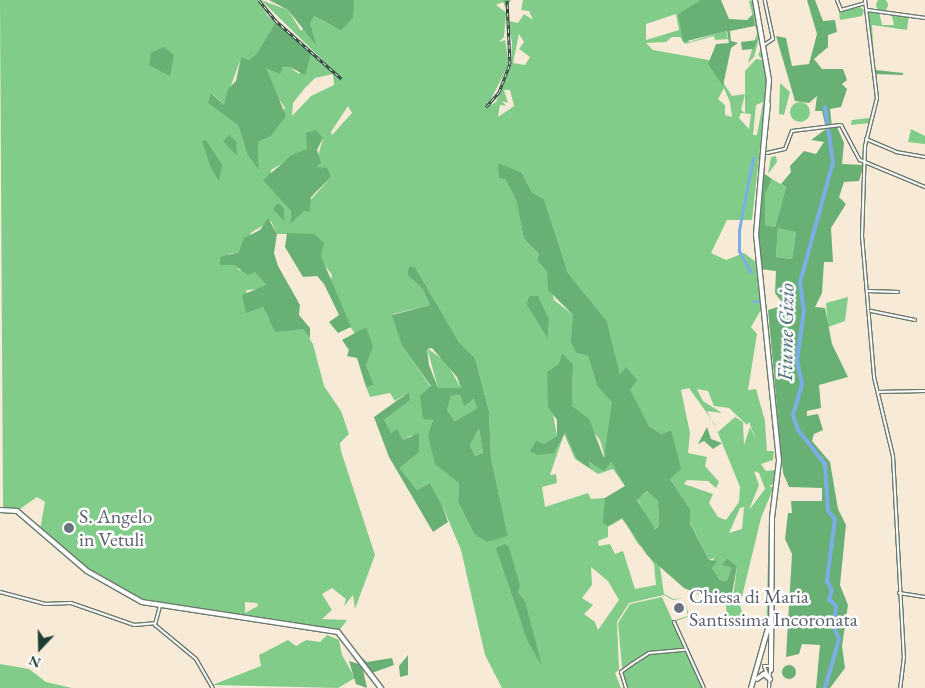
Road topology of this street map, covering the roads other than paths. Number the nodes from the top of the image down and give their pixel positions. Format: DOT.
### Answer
graph roads {
  1 [pos="755,0"];
  2 [pos="766,0"];
  3 [pos="837,0"];
  4 [pos="865,2"];
  5 [pos="866,10"];
  6 [pos="925,18"];
  7 [pos="764,45"];
  8 [pos="766,134"];
  9 [pos="866,139"];
  10 [pos="767,153"];
  11 [pos="925,157"];
  12 [pos="867,164"];
  13 [pos="760,170"];
  14 [pos="925,187"];
  15 [pos="868,292"];
  16 [pos="898,292"];
  17 [pos="871,311"];
  18 [pos="915,320"];
  19 [pos="925,391"];
  20 [pos="878,392"];
  21 [pos="0,510"];
  22 [pos="0,592"];
  23 [pos="899,593"];
  24 [pos="925,597"];
  25 [pos="160,606"];
  26 [pos="771,608"];
  27 [pos="674,622"];
  28 [pos="155,623"];
  29 [pos="771,627"];
  30 [pos="685,650"];
  31 [pos="770,670"];
  32 [pos="757,679"];
  33 [pos="770,680"];
  34 [pos="213,688"];
  35 [pos="381,688"];
  36 [pos="626,688"];
  37 [pos="704,688"];
  38 [pos="752,688"];
  39 [pos="770,688"];
  40 [pos="900,688"];
  1 -- 7 [label="main road"];
  2 -- 7 [label="street"];
  3 -- 4 [label="street"];
  4 -- 5 [label="street"];
  5 -- 6 [label="street"];
  5 -- 9 [label="street"];
  7 -- 8 [label="main road"];
  8 -- 10 [label="street"];
  8 -- 13 [label="main road"];
  9 -- 11 [label="street"];
  9 -- 12 [label="street"];
  10 -- 12 [label="street"];
  10 -- 13 [label="street"];
  12 -- 14 [label="street"];
  12 -- 15 [label="street"];
  13 -- 26 [label="main road"];
  15 -- 16 [label="street"];
  15 -- 17 [label="street"];
  17 -- 18 [label="street"];
  17 -- 20 [label="street"];
  19 -- 20 [label="street"];
  20 -- 23 [label="street"];
  21 -- 25 [label="main road"];
  22 -- 28 [label="street"];
  23 -- 24 [label="street"];
  23 -- 40 [label="street"];
  25 -- 28 [label="street"];
  25 -- 35 [label="main road"];
  26 -- 29 [label="main road"];
  26 -- 38 [label="main road"];
  27 -- 30 [label="street"];
  28 -- 34 [label="street"];
  29 -- 31 [label="main road"];
  29 -- 32 [label="main road"];
  30 -- 36 [label="street"];
  30 -- 37 [label="street"];
  31 -- 33 [label="street"];
  31 -- 33 [label="street"];
  32 -- 33 [label="main road"];
  32 -- 38 [label="main road"];
  33 -- 39 [label="street"];
}
